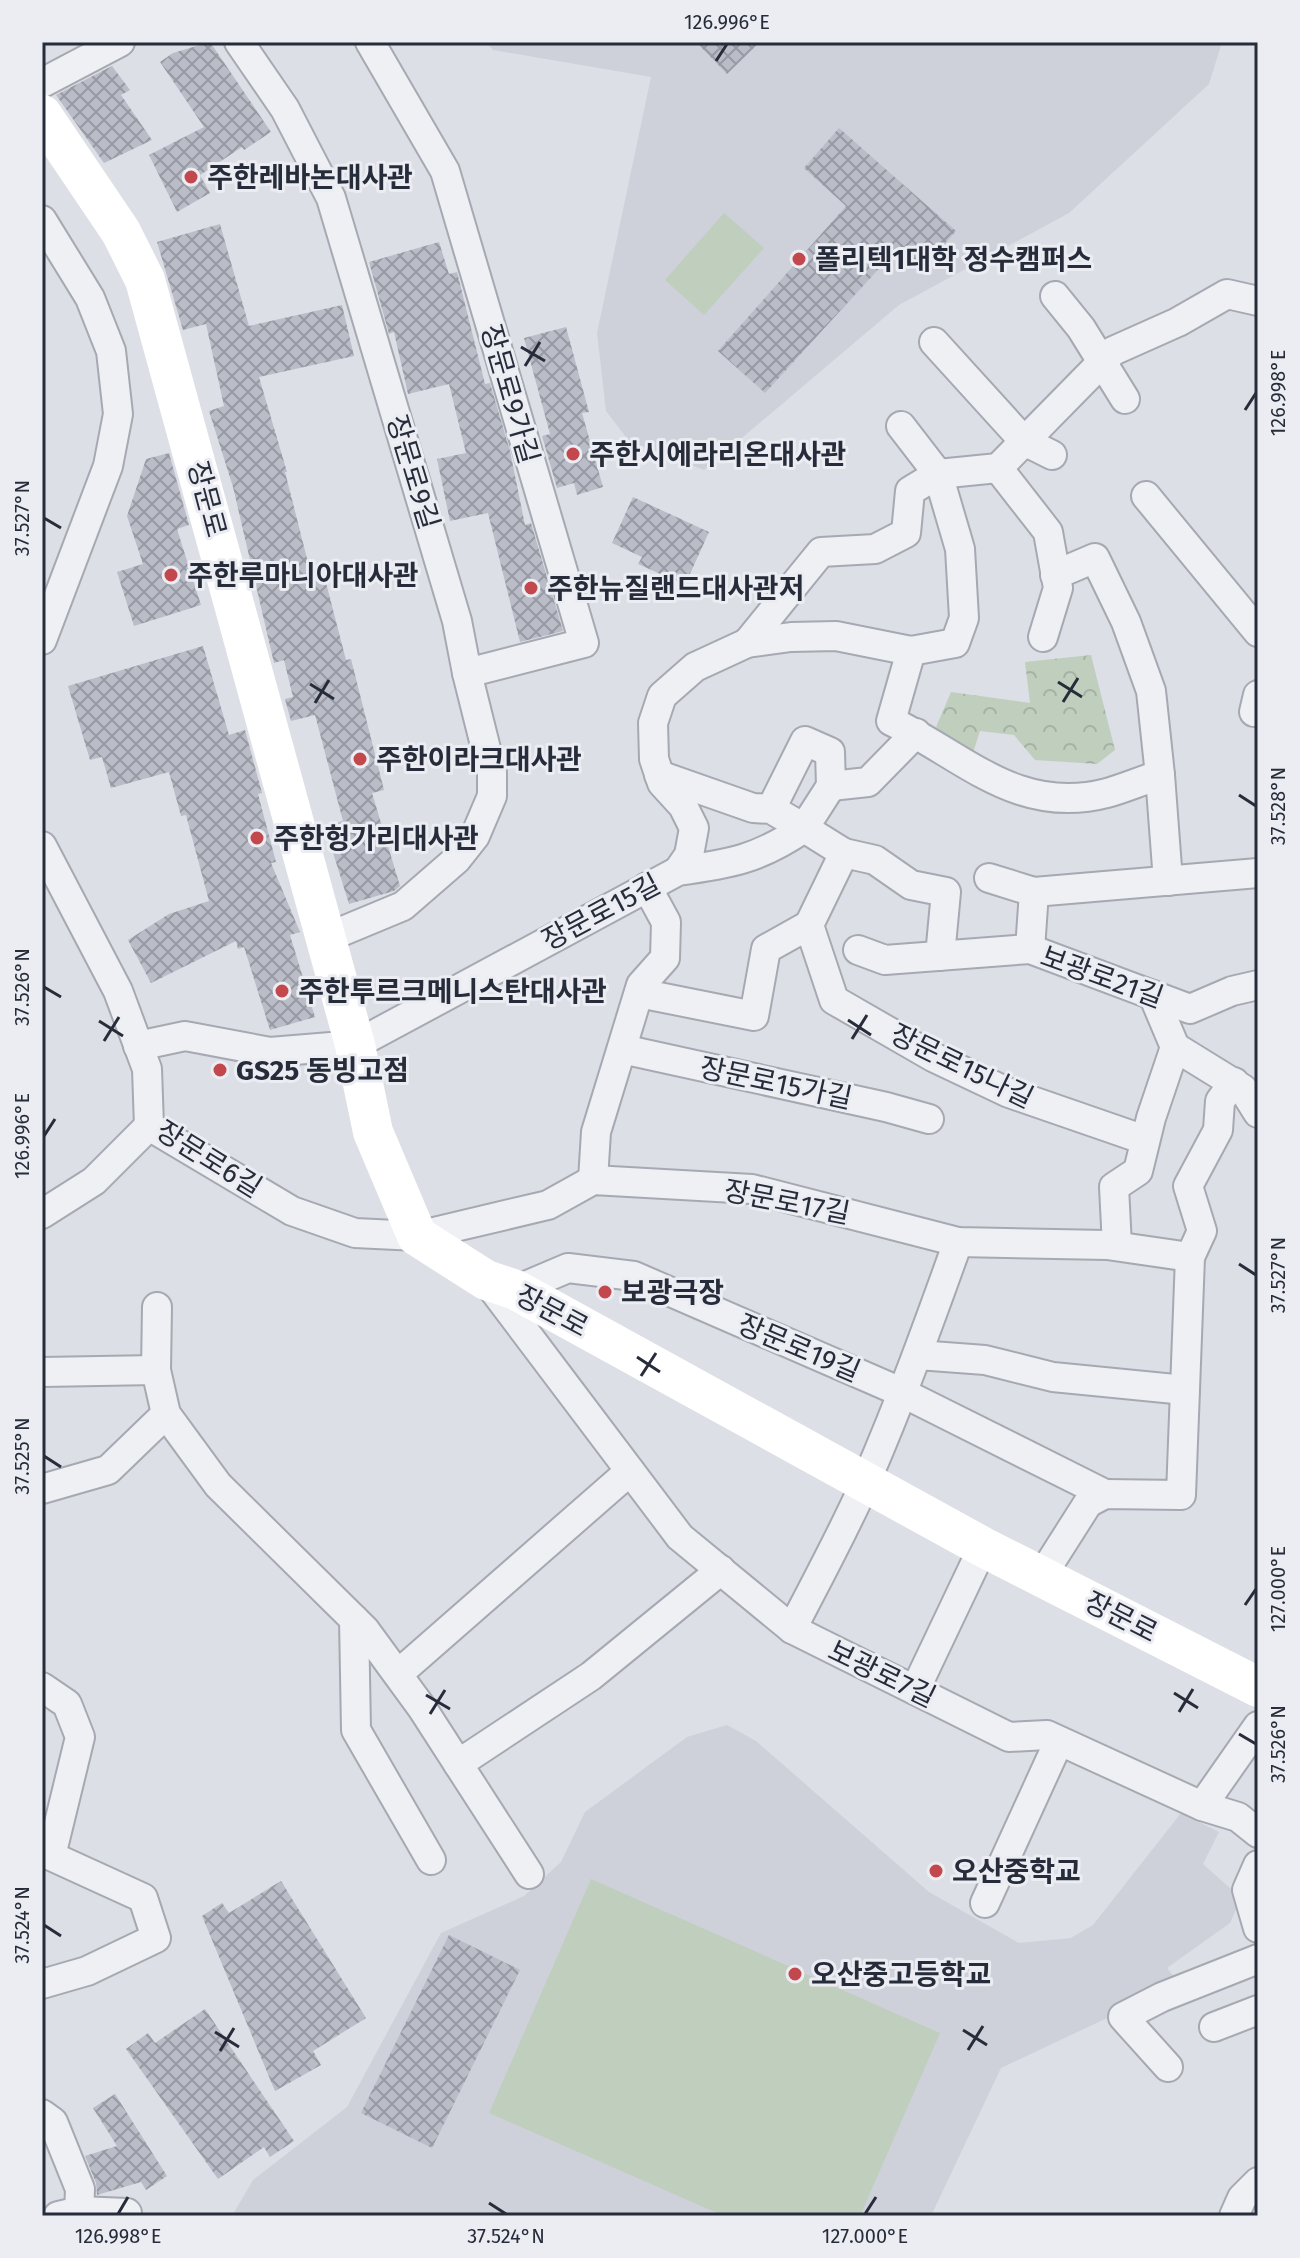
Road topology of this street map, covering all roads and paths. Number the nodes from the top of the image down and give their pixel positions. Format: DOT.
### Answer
graph roads {
  1 [pos="120,42"];
  2 [pos="239,42"];
  3 [pos="370,42"];
  4 [pos="42,83"];
  5 [pos="42,115"];
  6 [pos="42,220"];
  7 [pos="1055,296"];
  8 [pos="1258,301"];
  9 [pos="934,342"];
  10 [pos="1103,363"];
  11 [pos="1125,399"];
  12 [pos="901,426"];
  13 [pos="1024,441"];
  14 [pos="1052,455"];
  15 [pos="998,468"];
  16 [pos="938,474"];
  17 [pos="1146,496"];
  18 [pos="1055,575"];
  19 [pos="1258,632"];
  20 [pos="1043,637"];
  21 [pos="42,640"];
  22 [pos="747,643"];
  23 [pos="911,651"];
  24 [pos="467,673"];
  25 [pos="916,733"];
  26 [pos="659,775"];
  27 [pos="1160,775"];
  28 [pos="831,786"];
  29 [pos="771,809"];
  30 [pos="804,828"];
  31 [pos="42,846"];
  32 [pos="844,853"];
  33 [pos="678,871"];
  34 [pos="1258,873"];
  35 [pos="989,878"];
  36 [pos="1168,881"];
  37 [pos="647,887"];
  38 [pos="1034,892"];
  39 [pos="809,925"];
  40 [pos="326,938"];
  41 [pos="1030,949"];
  42 [pos="858,950"];
  43 [pos="940,956"];
  44 [pos="1258,985"];
  45 [pos="639,993"];
  46 [pos="1153,995"];
  47 [pos="355,1045"];
  48 [pos="138,1046"];
  49 [pos="1175,1047"];
  50 [pos="622,1049"];
  51 [pos="1234,1082"];
  52 [pos="1258,1113"];
  53 [pos="929,1119"];
  54 [pos="149,1126"];
  55 [pos="1145,1140"];
  56 [pos="593,1180"];
  57 [pos="42,1214"];
  58 [pos="417,1236"];
  59 [pos="958,1242"];
  60 [pos="1117,1246"];
  61 [pos="1190,1257"];
  62 [pos="501,1285"];
  63 [pos="157,1307"];
  64 [pos="918,1355"];
  65 [pos="156,1370"];
  66 [pos="42,1372"];
  67 [pos="1185,1390"];
  68 [pos="901,1392"];
  69 [pos="166,1414"];
  70 [pos="630,1471"];
  71 [pos="865,1482"];
  72 [pos="42,1489"];
  73 [pos="1105,1494"];
  74 [pos="983,1547"];
  75 [pos="721,1570"];
  76 [pos="1041,1577"];
  77 [pos="354,1619"];
  78 [pos="792,1629"];
  79 [pos="398,1674"];
  80 [pos="42,1687"];
  81 [pos="1258,1687"];
  82 [pos="915,1690"];
  83 [pos="1258,1726"];
  84 [pos="1059,1741"];
  85 [pos="458,1764"];
  86 [pos="1202,1806"];
  87 [pos="1258,1833"];
  88 [pos="431,1860"];
  89 [pos="1258,1865"];
  90 [pos="529,1874"];
  91 [pos="985,1903"];
  92 [pos="1258,1928"];
  93 [pos="1258,1959"];
  94 [pos="42,1984"];
  95 [pos="1258,2010"];
  96 [pos="1214,2027"];
  97 [pos="1168,2067"];
  98 [pos="42,2114"];
  99 [pos="1258,2182"];
  100 [pos="72,2214"];
  101 [pos="127,2216"];
  102 [pos="1234,2216"];
  1 -- 4 [label="street"];
  2 -- 24 [label="street, 장문로9길"];
  3 -- 24 [label="street, 장문로9가길"];
  5 -- 40 [label="street, 장문로"];
  6 -- 21 [label="street"];
  7 -- 10 [label="street"];
  8 -- 10 [label="street"];
  9 -- 13 [label="street"];
  10 -- 11 [label="street"];
  10 -- 13 [label="street"];
  12 -- 16 [label="street"];
  13 -- 14 [label="street"];
  13 -- 15 [label="street"];
  15 -- 16 [label="street"];
  15 -- 18 [label="street"];
  16 -- 22 [label="street"];
  16 -- 23 [label="street"];
  17 -- 19 [label="street"];
  18 -- 20 [label="street"];
  18 -- 27 [label="street"];
  22 -- 23 [label="street"];
  22 -- 26 [label="street"];
  23 -- 25 [label="street"];
  24 -- 40 [label="street, 장문로9길"];
  25 -- 27 [label="street"];
  25 -- 28 [label="street"];
  26 -- 29 [label="street"];
  26 -- 33 [label="street"];
  27 -- 36 [label="street"];
  28 -- 29 [label="street"];
  28 -- 30 [label="street"];
  29 -- 30 [label="street"];
  30 -- 32 [label="street"];
  30 -- 33 [label="street"];
  31 -- 48 [label="street, 장문로6길"];
  32 -- 39 [label="street"];
  32 -- 43 [label="street"];
  33 -- 37 [label="street, 장문로15길"];
  34 -- 36 [label="street"];
  35 -- 38 [label="street"];
  36 -- 38 [label="street"];
  37 -- 45 [label="street"];
  37 -- 47 [label="street, 장문로15길"];
  38 -- 41 [label="street"];
  39 -- 45 [label="street"];
  39 -- 55 [label="street, 장문로15나길"];
  40 -- 47 [label="street, 장문로"];
  41 -- 43 [label="street, 보광로21길"];
  41 -- 46 [label="street, 보광로21길"];
  42 -- 43 [label="street, 보광로21길"];
  44 -- 46 [label="street, 보광로21길"];
  45 -- 50 [label="street"];
  46 -- 49 [label="street"];
  47 -- 48 [label="street"];
  47 -- 58 [label="street, 장문로"];
  48 -- 54 [label="street, 장문로6길"];
  49 -- 51 [label="street"];
  49 -- 55 [label="street"];
  50 -- 53 [label="street, 장문로15가길"];
  50 -- 56 [label="street"];
  51 -- 52 [label="street"];
  51 -- 61 [label="street"];
  54 -- 57 [label="street"];
  54 -- 58 [label="street, 장문로6길"];
  55 -- 60 [label="street"];
  56 -- 58 [label="street"];
  56 -- 59 [label="street, 장문로17길"];
  58 -- 62 [label="street, 장문로"];
  59 -- 60 [label="street, 장문로17길"];
  59 -- 64 [label="street"];
  60 -- 61 [label="street, 장문로17길"];
  61 -- 67 [label="street"];
  62 -- 68 [label="street, 장문로19길"];
  62 -- 70 [label="street, 보광로7길"];
  62 -- 71 [label="street, 장문로"];
  63 -- 65 [label="street"];
  64 -- 67 [label="street"];
  64 -- 68 [label="street"];
  65 -- 66 [label="street"];
  65 -- 69 [label="street"];
  67 -- 73 [label="street"];
  68 -- 71 [label="street"];
  68 -- 73 [label="street, 장문로19길"];
  69 -- 72 [label="street"];
  69 -- 77 [label="street"];
  70 -- 75 [label="street, 보광로7길"];
  70 -- 79 [label="street"];
  71 -- 74 [label="street, 장문로"];
  71 -- 78 [label="street"];
  73 -- 76 [label="street"];
  74 -- 76 [label="street, 장문로"];
  74 -- 82 [label="street"];
  75 -- 78 [label="street, 보광로7길"];
  75 -- 85 [label="street"];
  76 -- 81 [label="street, 장문로"];
  77 -- 79 [label="street"];
  77 -- 88 [label="street"];
  78 -- 82 [label="street, 보광로7길"];
  79 -- 85 [label="street"];
  80 -- 94 [label="street"];
  82 -- 84 [label="street, 보광로7길"];
  83 -- 86 [label="street"];
  84 -- 86 [label="street, 보광로7길"];
  84 -- 91 [label="street"];
  85 -- 90 [label="street"];
  86 -- 87 [label="street, 보광로7길"];
  89 -- 92 [label="street"];
  93 -- 97 [label="street"];
  95 -- 96 [label="street"];
  98 -- 100 [label="street"];
  99 -- 102 [label="street"];
  100 -- 101 [label="street"];
}
